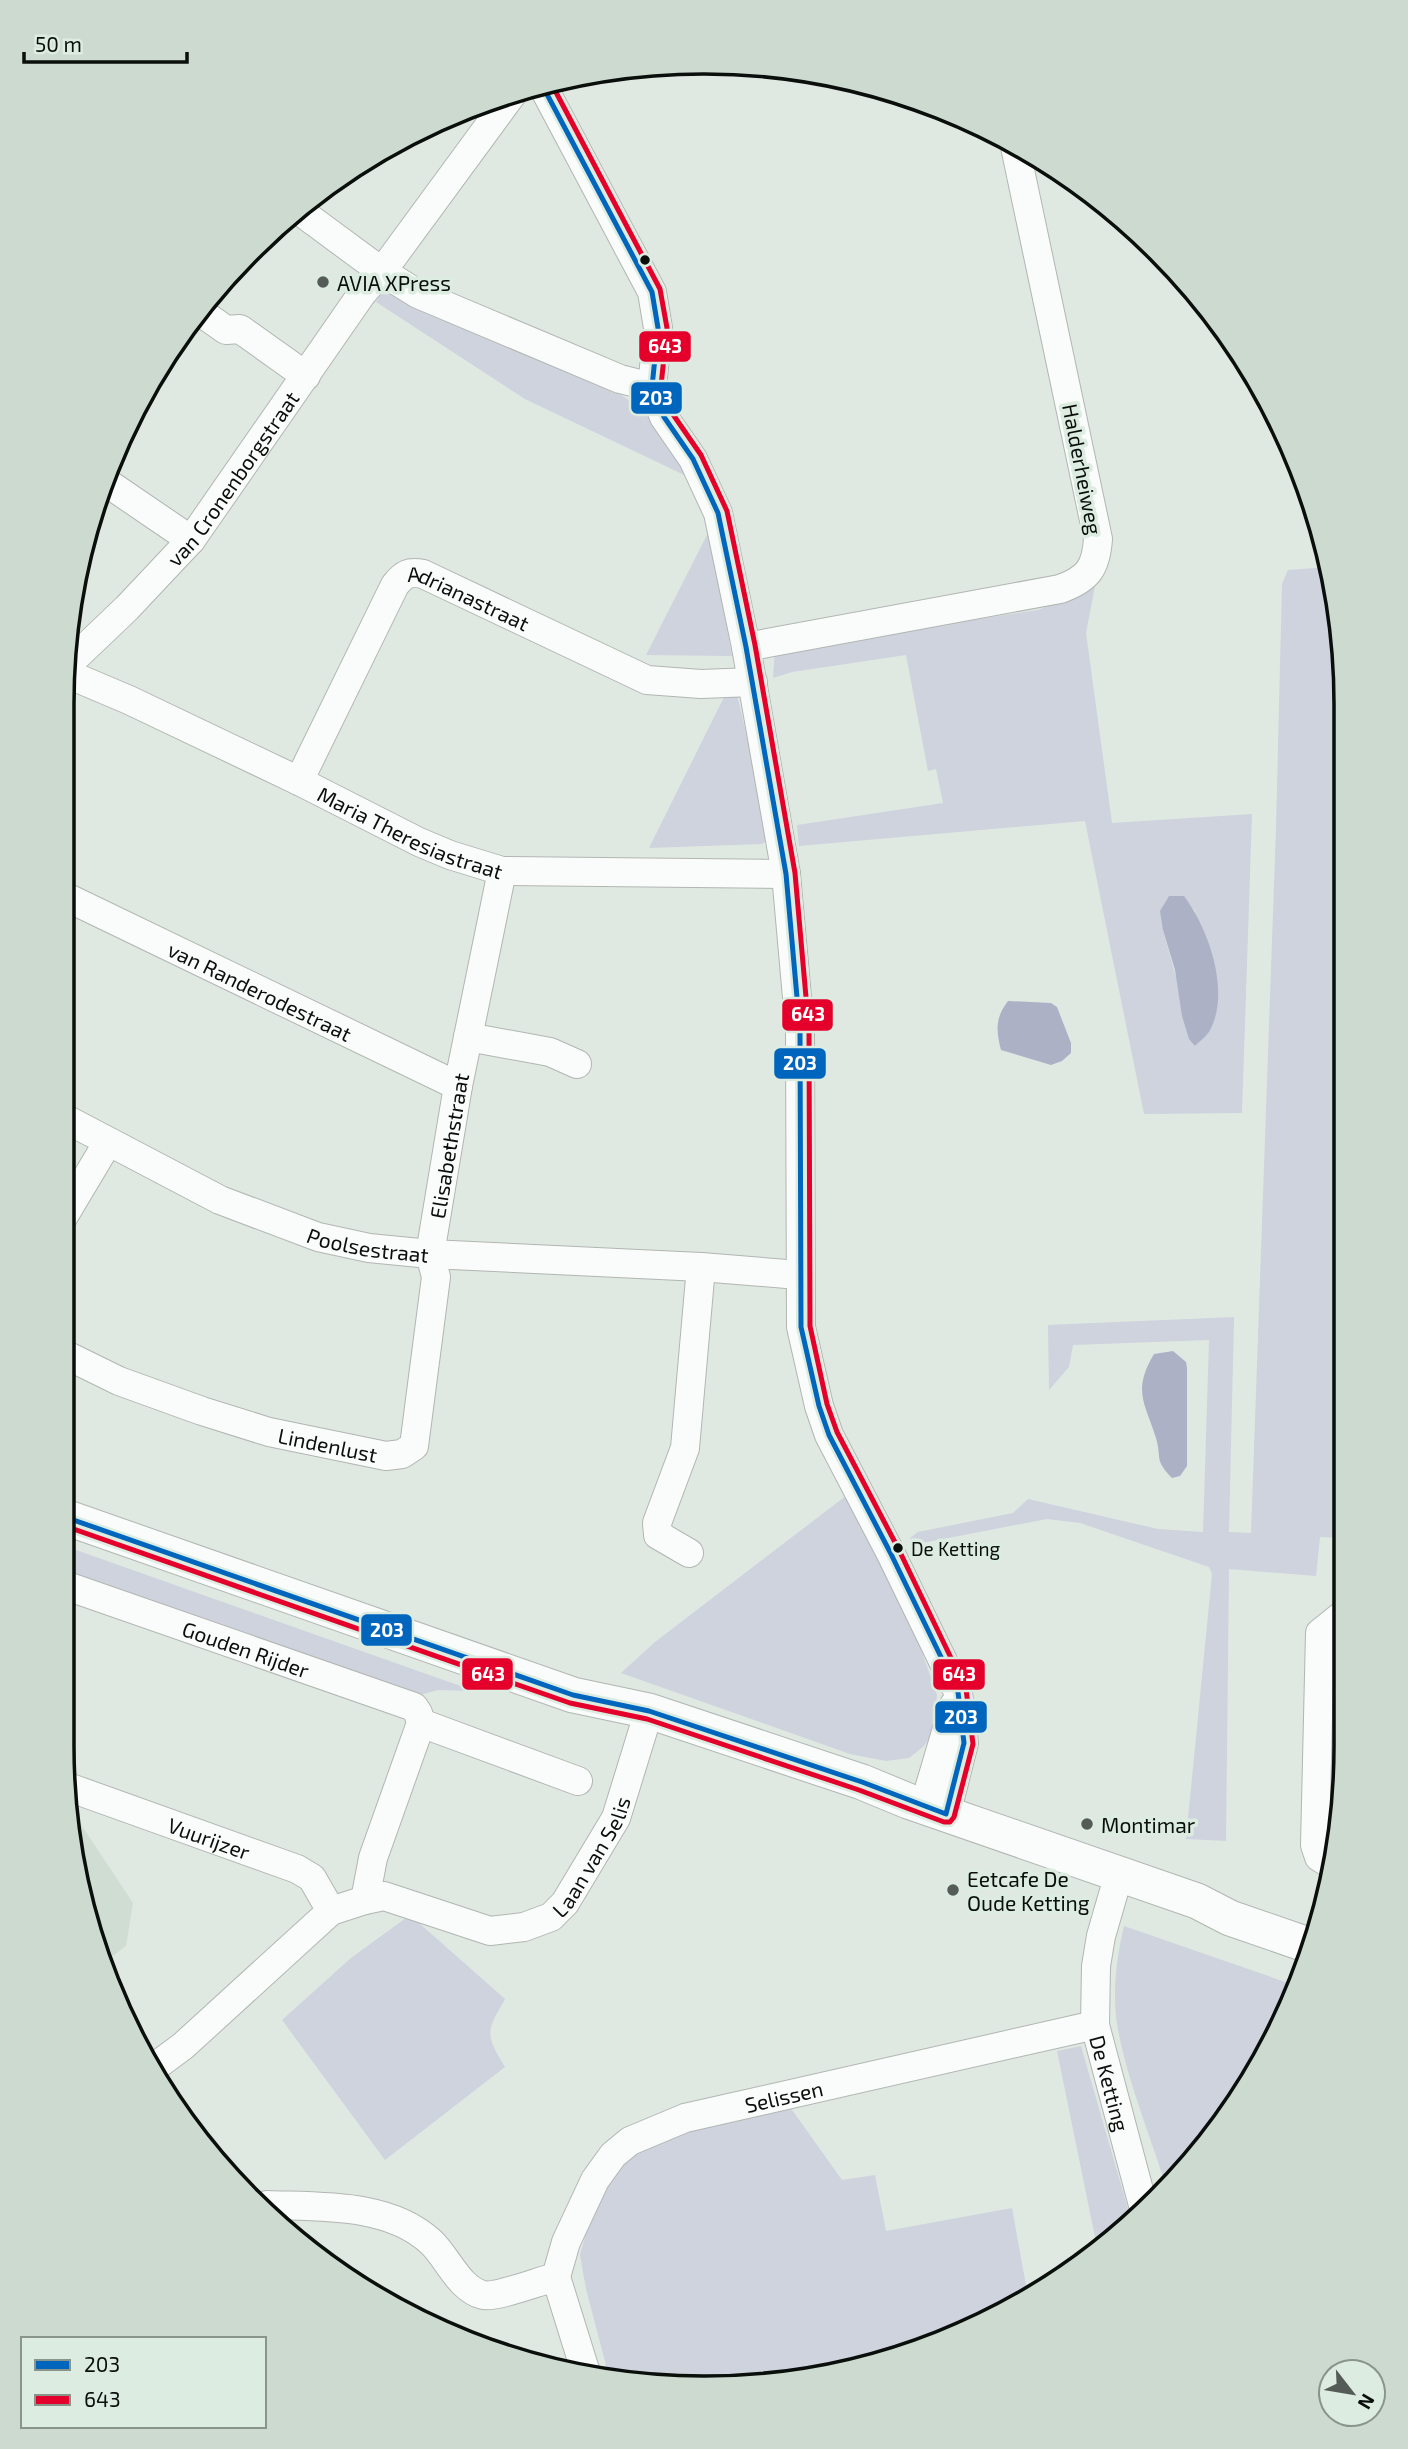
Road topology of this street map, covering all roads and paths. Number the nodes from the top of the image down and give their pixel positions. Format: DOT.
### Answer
graph roads {
  1 [pos="547,94"];
  2 [pos="503,106"];
  3 [pos="1017,157"];
  4 [pos="306,216"];
  5 [pos="381,271"];
  6 [pos="207,317"];
  7 [pos="306,376"];
  8 [pos="652,387"];
  9 [pos="112,486"];
  10 [pos="191,540"];
  11 [pos="746,647"];
  12 [pos="75,658"];
  13 [pos="75,675"];
  14 [pos="752,682"];
  15 [pos="299,781"];
  16 [pos="502,871"];
  17 [pos="786,874"];
  18 [pos="74,901"];
  19 [pos="468,1037"];
  20 [pos="577,1064"];
  21 [pos="458,1086"];
  22 [pos="74,1124"];
  23 [pos="108,1142"];
  24 [pos="74,1199"];
  25 [pos="430,1254"];
  26 [pos="701,1267"];
  27 [pos="799,1275"];
  28 [pos="74,1359"];
  29 [pos="74,1520"];
  30 [pos="74,1546"];
  31 [pos="689,1553"];
  32 [pos="74,1589"];
  33 [pos="1334,1622"];
  34 [pos="649,1711"];
  35 [pos="421,1723"];
  36 [pos="578,1781"];
  37 [pos="75,1790"];
  38 [pos="935,1810"];
  39 [pos="1323,1860"];
  40 [pos="1119,1874"];
  41 [pos="365,1899"];
  42 [pos="1197,1901"];
  43 [pos="331,1911"];
  44 [pos="1309,1922"];
  45 [pos="1302,1943"];
  46 [pos="1095,2025"];
  47 [pos="160,2063"];
  48 [pos="1141,2199"];
  49 [pos="273,2205"];
  50 [pos="555,2277"];
  51 [pos="583,2363"];
  1 -- 8 [label="street"];
  2 -- 5 [label="street, van Cronenborgstraat"];
  3 -- 11 [label="street, Halderheiweg"];
  4 -- 5 [label="street"];
  5 -- 7 [label="street, van Cronenborgstraat"];
  5 -- 8 [label="street"];
  6 -- 7 [label="street"];
  7 -- 10 [label="street, van Cronenborgstraat"];
  8 -- 11 [label="street"];
  9 -- 10 [label="street"];
  10 -- 12 [label="street, van Cronenborgstraat"];
  11 -- 14 [label="street"];
  13 -- 15 [label="street, Maria Theresiastraat"];
  14 -- 15 [label="street, Adrianastraat"];
  14 -- 17 [label="street"];
  15 -- 16 [label="street, Maria Theresiastraat"];
  16 -- 17 [label="street, Maria Theresiastraat"];
  16 -- 19 [label="street, Elisabethstraat"];
  17 -- 27 [label="street"];
  18 -- 21 [label="street, van Randerodestraat"];
  19 -- 20 [label="street"];
  19 -- 21 [label="street, Elisabethstraat"];
  21 -- 25 [label="street, Elisabethstraat"];
  22 -- 23 [label="street, Poolsestraat"];
  23 -- 24 [label="street"];
  23 -- 25 [label="street, Poolsestraat"];
  25 -- 26 [label="street, Poolsestraat"];
  25 -- 28 [label="street, Lindenlust"];
  26 -- 27 [label="street, Poolsestraat"];
  26 -- 31 [label="street"];
  27 -- 38 [label="street"];
  29 -- 34 [label="main road"];
  30 -- 34 [label="main road"];
  32 -- 35 [label="street, Gouden Rijder"];
  33 -- 39 [label="street"];
  34 -- 38 [label="main road"];
  34 -- 41 [label="street, Laan van Selis"];
  35 -- 36 [label="street, Gouden Rijder"];
  35 -- 41 [label="street"];
  37 -- 43 [label="street, Vuurijzer"];
  38 -- 40 [label="main road"];
  40 -- 42 [label="main road"];
  40 -- 46 [label="street, De Ketting"];
  41 -- 43 [label="street, Laan van Selis"];
  42 -- 44 [label="main road"];
  42 -- 45 [label="main road"];
  43 -- 47 [label="street, Laan van Selis"];
  46 -- 48 [label="street, De Ketting"];
  46 -- 50 [label="street, Selissen"];
  49 -- 50 [label="street"];
  50 -- 51 [label="street"];
}
